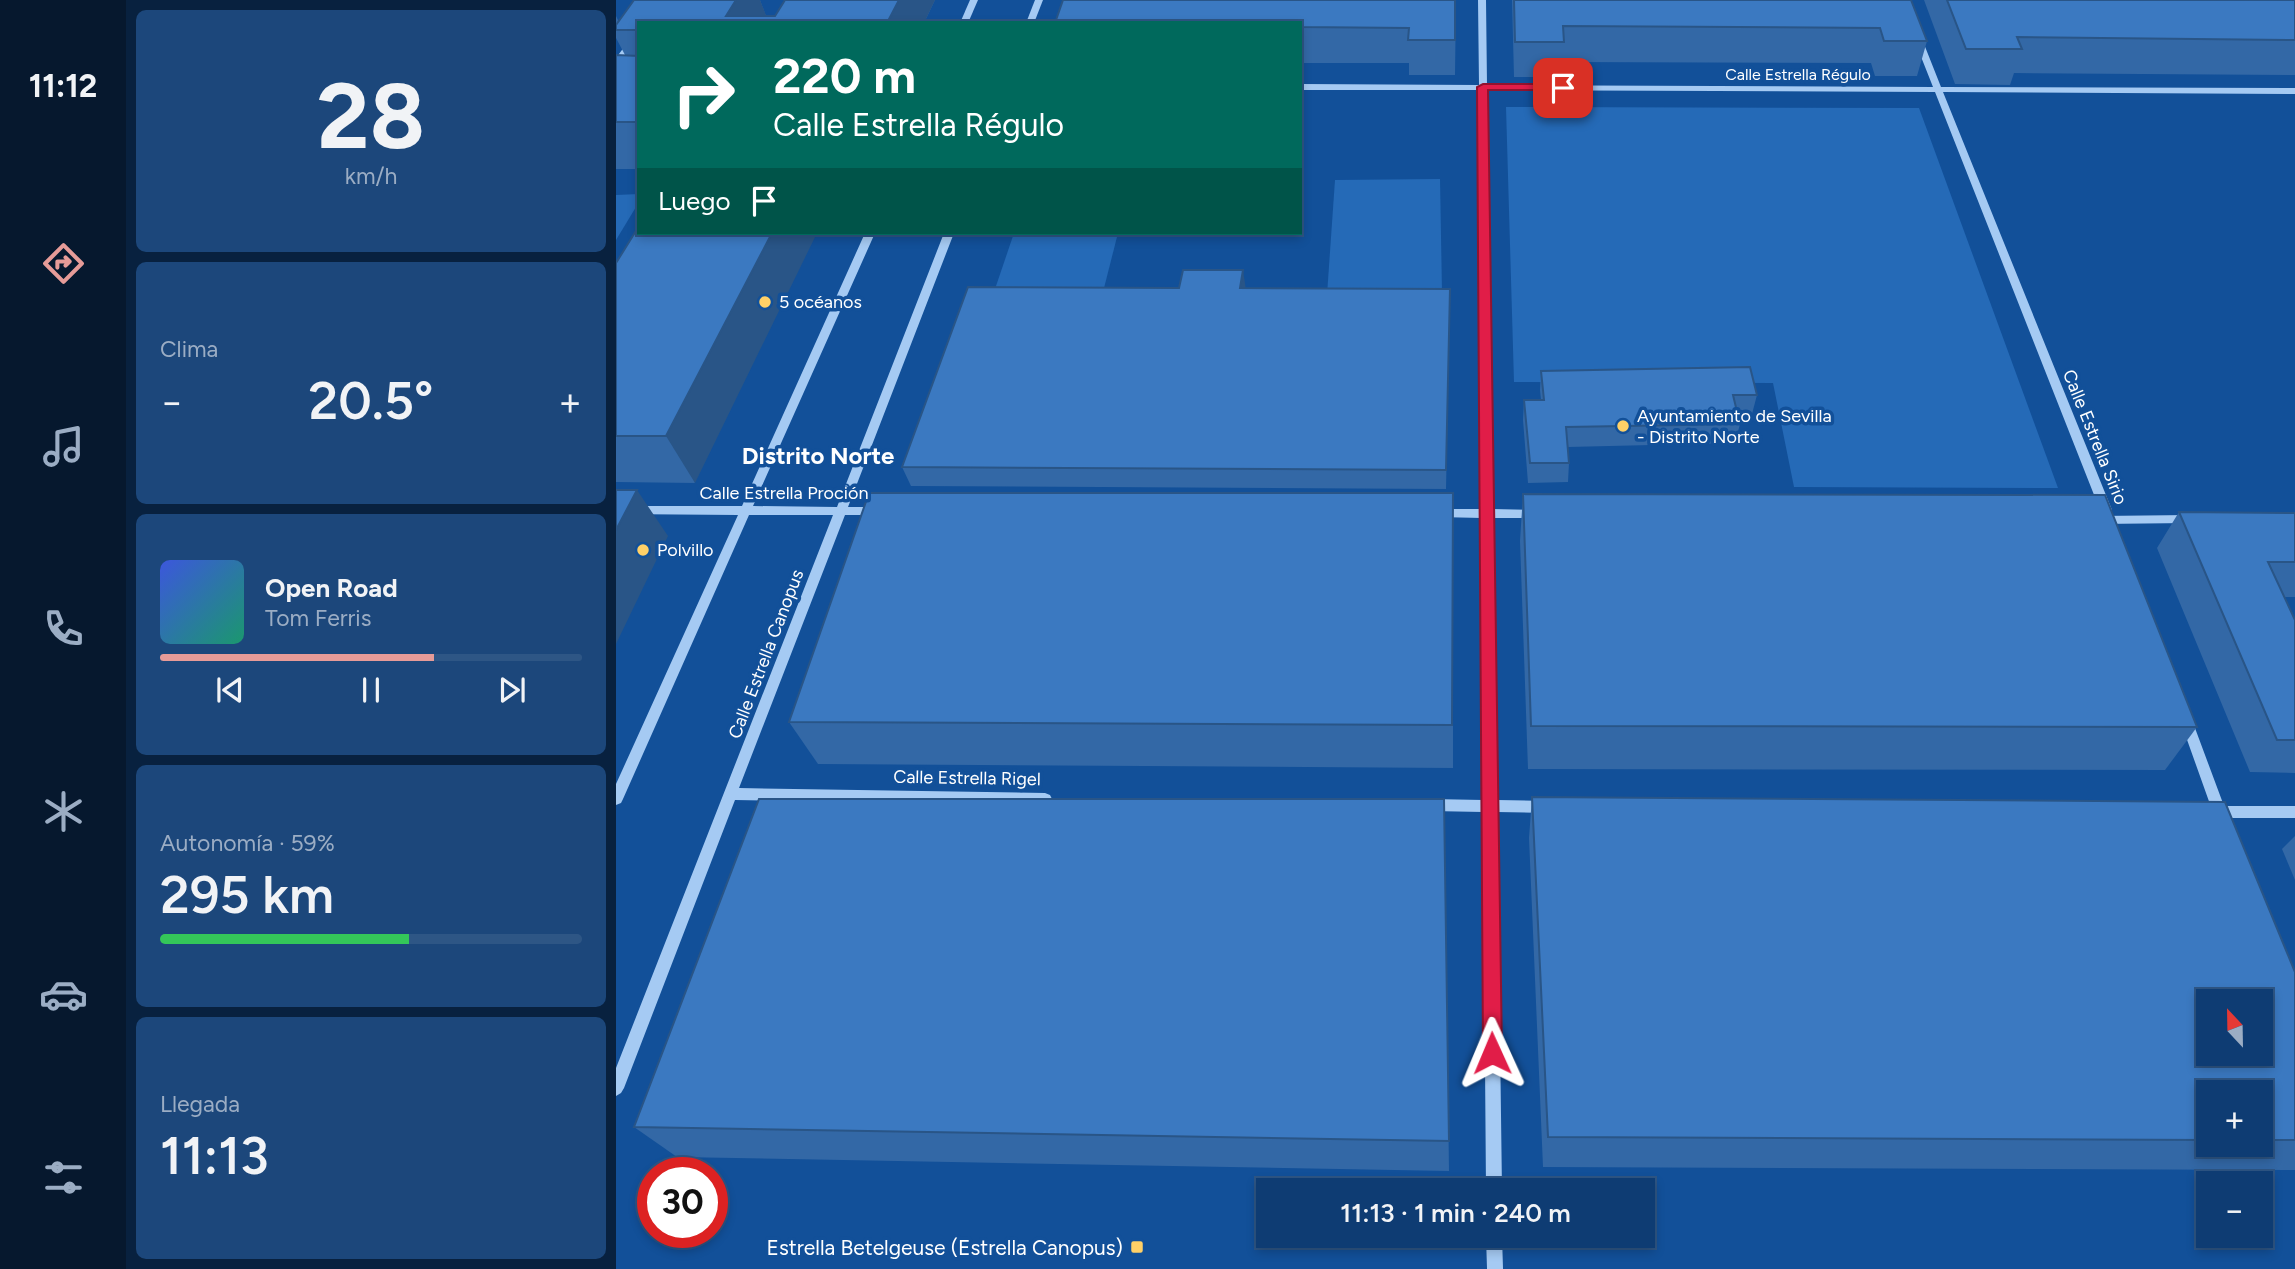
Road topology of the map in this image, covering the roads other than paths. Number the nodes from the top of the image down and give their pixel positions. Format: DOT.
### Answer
graph roads {
  1 [pos="974,0"];
  2 [pos="1039,0"];
  3 [pos="1482,0"];
  4 [pos="965,21"];
  5 [pos="1031,21"];
  6 [pos="1912,25"];
  7 [pos="637,36"];
  8 [pos="616,64"];
  9 [pos="1302,87"];
  10 [pos="1483,87"];
  11 [pos="1937,89"];
  12 [pos="2295,91"];
  13 [pos="869,235"];
  14 [pos="948,235"];
  15 [pos="616,510"];
  16 [pos="745,510"];
  17 [pos="840,510"];
  18 [pos="887,511"];
  19 [pos="1421,513"];
  20 [pos="1487,513"];
  21 [pos="1549,514"];
  22 [pos="2082,520"];
  23 [pos="2110,520"];
  24 [pos="2198,520"];
  25 [pos="2115,533"];
  26 [pos="2182,710"];
  27 [pos="730,794"];
  28 [pos="616,799"];
  29 [pos="1062,799"];
  30 [pos="1421,805"];
  31 [pos="1490,806"];
  32 [pos="1559,807"];
  33 [pos="2295,812"];
  34 [pos="616,1088"];
  35 [pos="1494,1178"];
  36 [pos="1494,1248"];
  37 [pos="1495,1269"];
  1 -- 4 [label="street"];
  2 -- 5 [label="street"];
  3 -- 10 [label="street"];
  6 -- 11 [label="street, Calle Estrella Sirio"];
  7 -- 8 [label="street"];
  9 -- 10 [label="street, Calle Estrella Régulo"];
  10 -- 11 [label="street, Calle Estrella Régulo"];
  10 -- 20 [label="street"];
  11 -- 12 [label="street, Calle Estrella Régulo"];
  11 -- 23 [label="street, Calle Estrella Sirio"];
  13 -- 16 [label="street"];
  14 -- 17 [label="street, Calle Estrella Canopus"];
  15 -- 16 [label="street, Calle Estrella Proción"];
  16 -- 17 [label="street, Calle Estrella Proción"];
  16 -- 28 [label="street"];
  17 -- 18 [label="street, Calle Estrella Proción"];
  17 -- 27 [label="street, Calle Estrella Canopus"];
  19 -- 20 [label="street"];
  20 -- 21 [label="street"];
  20 -- 31 [label="street"];
  22 -- 23 [label="street"];
  23 -- 24 [label="street"];
  23 -- 25 [label="street, Calle Estrella Sirio"];
  26 -- 33 [label="street"];
  27 -- 29 [label="street, Calle Estrella Rigel"];
  27 -- 34 [label="street, Calle Estrella Canopus"];
  30 -- 31 [label="street"];
  31 -- 32 [label="street"];
  31 -- 35 [label="street"];
  36 -- 37 [label="street"];
}
